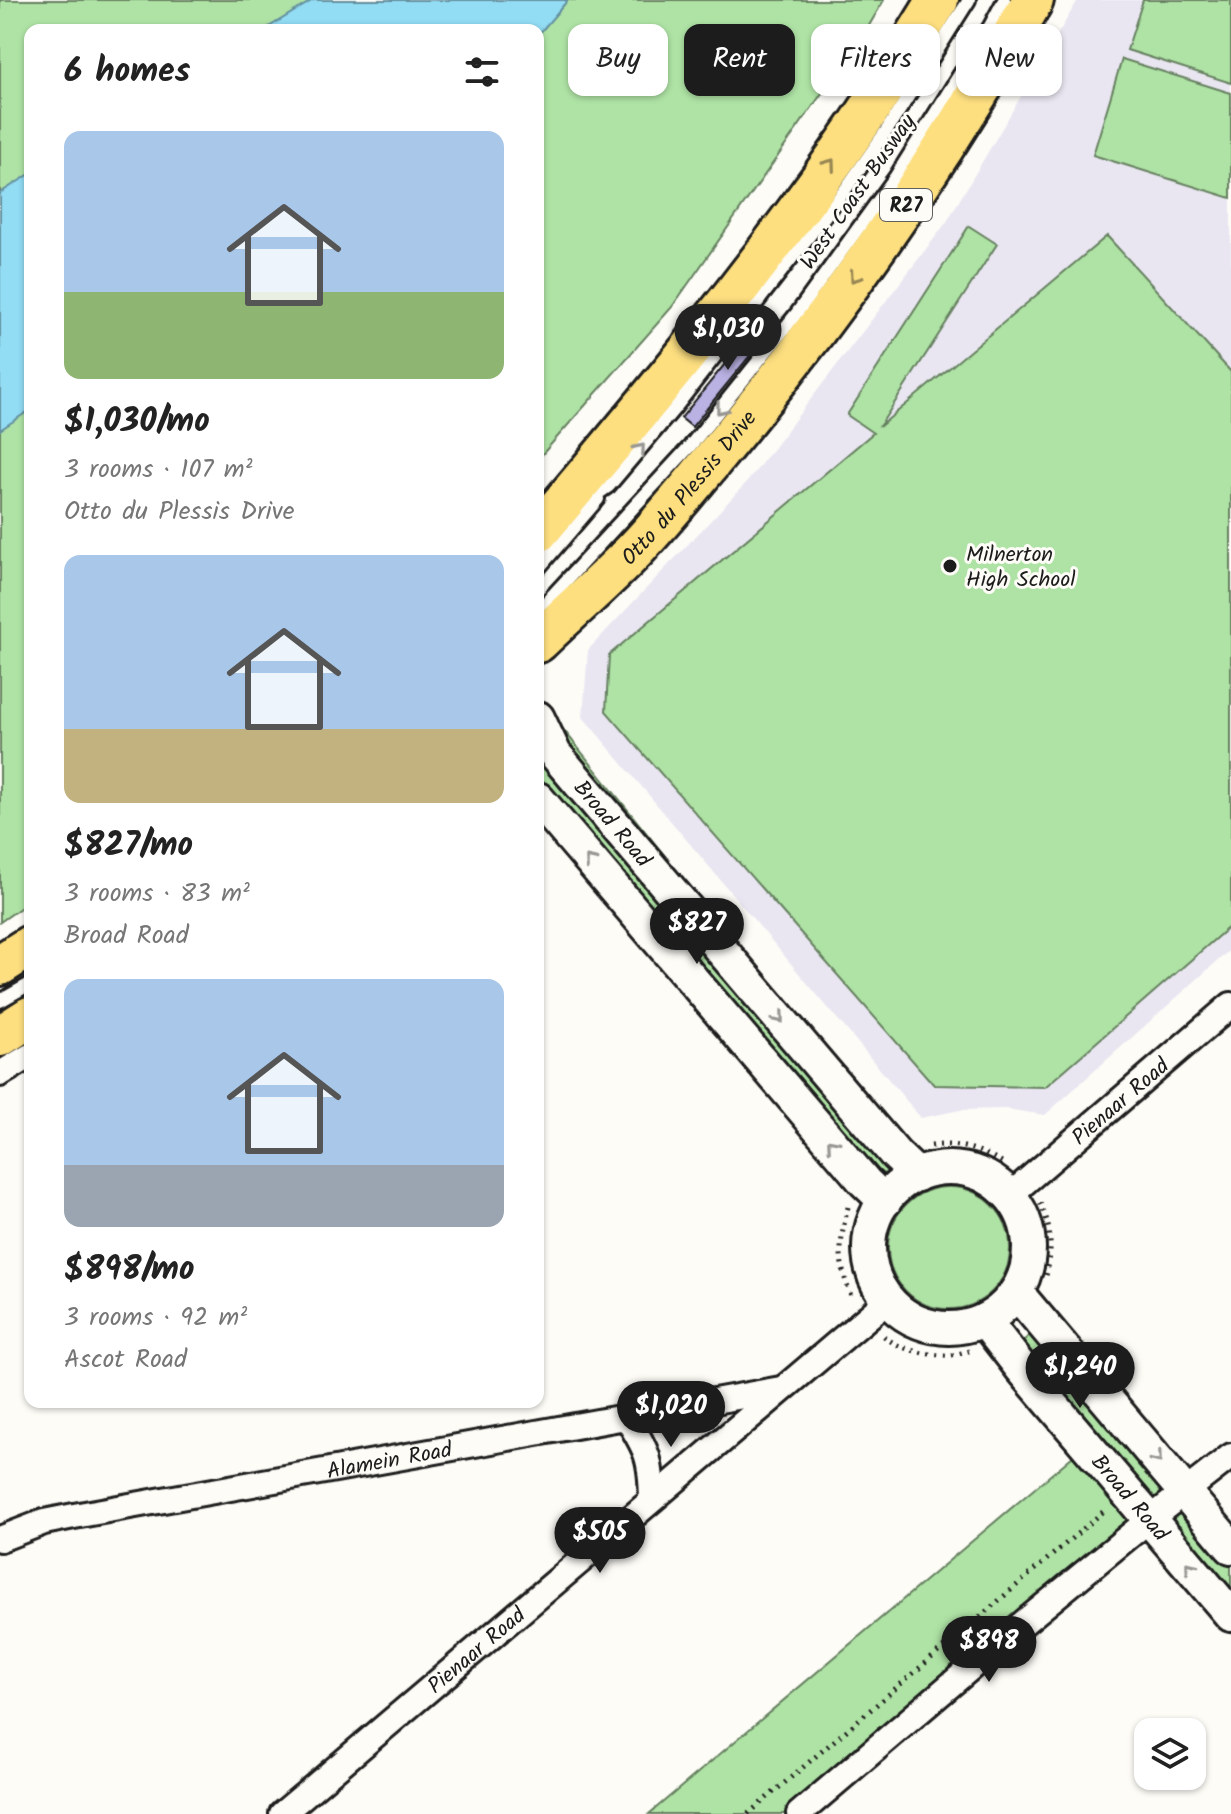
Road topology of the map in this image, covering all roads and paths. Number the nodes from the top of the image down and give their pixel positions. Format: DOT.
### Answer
graph roads {
  1 [pos="938,0"];
  2 [pos="969,0"];
  3 [pos="1004,0"];
  4 [pos="1033,0"];
  5 [pos="609,486"];
  6 [pos="544,526"];
  7 [pos="544,529"];
  8 [pos="544,562"];
  9 [pos="544,604"];
  10 [pos="544,636"];
  11 [pos="544,731"];
  12 [pos="544,806"];
  13 [pos="659,878"];
  14 [pos="625,902"];
  15 [pos="24,950"];
  16 [pos="0,965"];
  17 [pos="24,987"];
  18 [pos="0,1001"];
  19 [pos="1231,1005"];
  20 [pos="24,1021"];
  21 [pos="0,1036"];
  22 [pos="24,1060"];
  23 [pos="0,1074"];
  24 [pos="917,1175"];
  25 [pos="1009,1196"];
  26 [pos="850,1198"];
  27 [pos="885,1201"];
  28 [pos="1016,1292"];
  29 [pos="877,1309"];
  30 [pos="984,1334"];
  31 [pos="781,1389"];
  32 [pos="627,1418"];
  33 [pos="1231,1456"];
  34 [pos="1186,1491"];
  35 [pos="1126,1492"];
  36 [pos="652,1499"];
  37 [pos="1150,1519"];
  38 [pos="0,1539"];
  39 [pos="1231,1547"];
  40 [pos="1231,1615"];
  41 [pos="282,1814"];
  42 [pos="748,1814"];
  43 [pos="799,1814"];
  6 -- 1 [label="main road, one-way"];
  5 -- 2 [label="lane, West Coast Busway, one-way"];
  3 -- 9 [label="lane, West Coast Busway, one-way"];
  4 -- 10 [label="main road, Otto du Plessis Drive / R27, one-way"];
  5 -- 7 [label="lane, West Coast Busway"];
  5 -- 8 [label="lane, West Coast Busway"];
  11 -- 13 [label="street, Broad Road"];
  14 -- 12 [label="street, Broad Road, one-way"];
  13 -- 14 [label="street"];
  13 -- 24 [label="street, Broad Road, one-way"];
  27 -- 14 [label="street, Broad Road, one-way"];
  15 -- 16 [label="main road"];
  17 -- 18 [label="lane"];
  19 -- 25 [label="street, Pienaar Road"];
  20 -- 21 [label="main road"];
  22 -- 23 [label="street"];
  24 -- 25 [label="street"];
  24 -- 27 [label="street"];
  25 -- 28 [label="street"];
  26 -- 29 [label="path"];
  27 -- 29 [label="street"];
  28 -- 30 [label="street"];
  28 -- 34 [label="street, Broad Road, one-way"];
  29 -- 30 [label="street"];
  29 -- 30 [label="path"];
  29 -- 31 [label="street, Pienaar Road"];
  30 -- 35 [label="street, Broad Road"];
  31 -- 32 [label="street, Alamein Road"];
  31 -- 36 [label="street, Pienaar Road"];
  32 -- 36 [label="street"];
  32 -- 38 [label="street, Alamein Road"];
  33 -- 34 [label="street"];
  34 -- 37 [label="street"];
  34 -- 39 [label="street, Broad Road"];
  35 -- 37 [label="street, Broad Road"];
  35 -- 42 [label="path"];
  36 -- 41 [label="street, Pienaar Road"];
  40 -- 37 [label="street, Broad Road, one-way"];
  37 -- 43 [label="street"];
}
